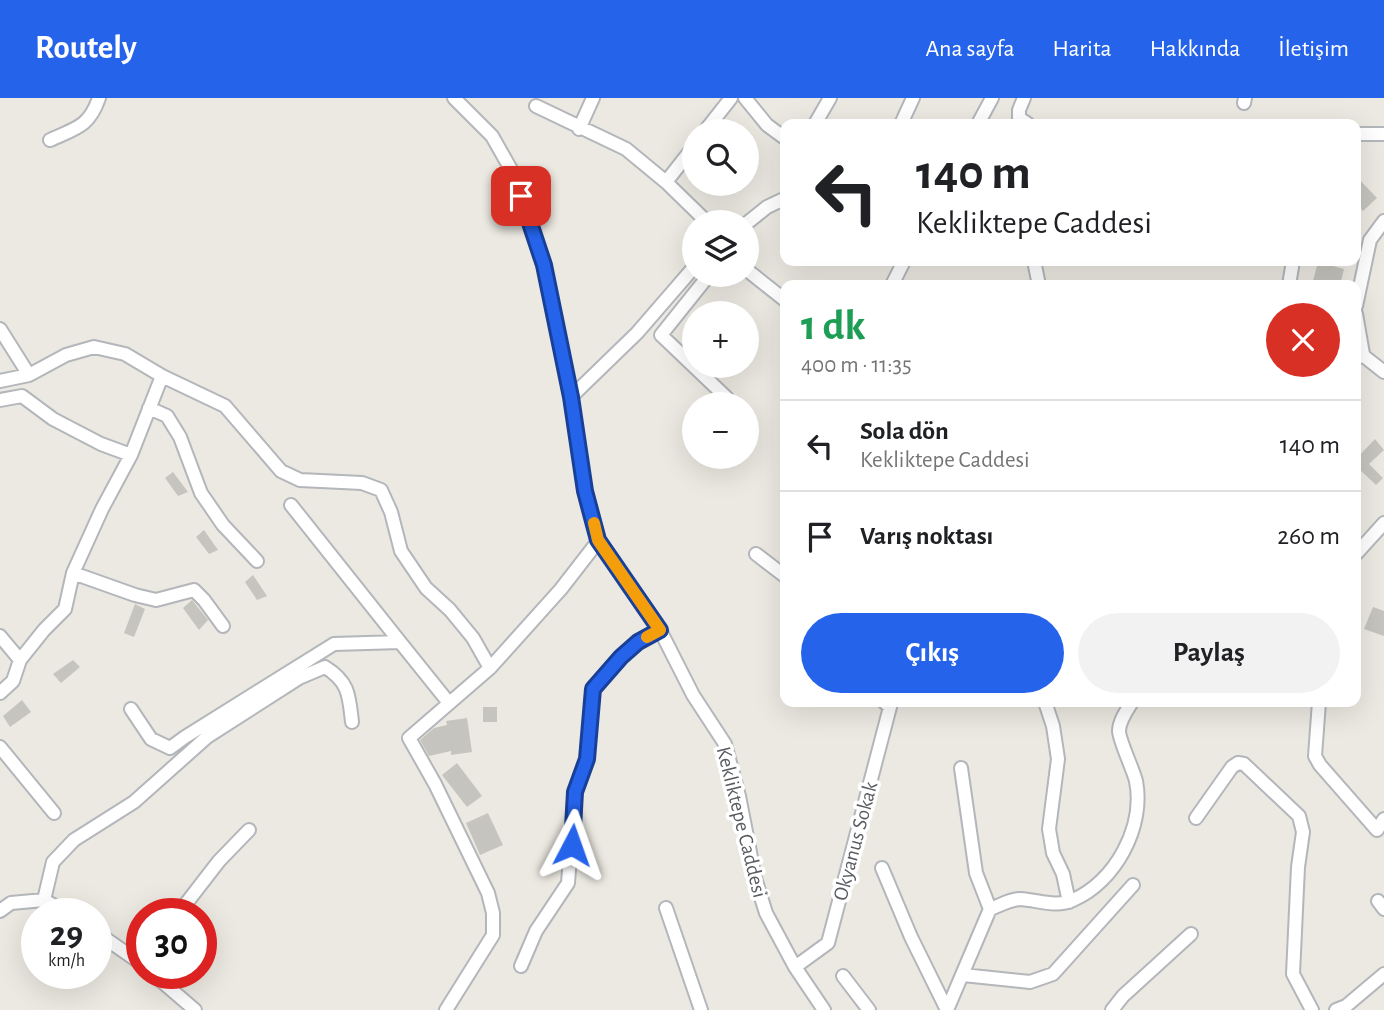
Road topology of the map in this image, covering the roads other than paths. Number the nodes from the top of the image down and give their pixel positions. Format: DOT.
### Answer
graph roads {
  1 [pos="99,98"];
  2 [pos="454,98"];
  3 [pos="593,98"];
  4 [pos="731,98"];
  5 [pos="745,98"];
  6 [pos="830,98"];
  7 [pos="913,98"];
  8 [pos="992,98"];
  9 [pos="1024,98"];
  10 [pos="536,106"];
  11 [pos="714,119"];
  12 [pos="818,119"];
  13 [pos="903,119"];
  14 [pos="981,119"];
  15 [pos="1020,119"];
  16 [pos="579,129"];
  17 [pos="1361,134"];
  18 [pos="1384,134"];
  19 [pos="780,135"];
  20 [pos="50,139"];
  21 [pos="682,162"];
  22 [pos="666,182"];
  23 [pos="780,201"];
  24 [pos="695,210"];
  25 [pos="759,213"];
  26 [pos="1384,221"];
  27 [pos="759,280"];
  28 [pos="682,281"];
  29 [pos="1361,282"];
  30 [pos="699,287"];
  31 [pos="780,296"];
  32 [pos="0,329"];
  33 [pos="1361,356"];
  34 [pos="1384,372"];
  35 [pos="29,374"];
  36 [pos="162,376"];
  37 [pos="0,380"];
  38 [pos="721,392"];
  39 [pos="571,397"];
  40 [pos="0,400"];
  41 [pos="149,408"];
  42 [pos="131,455"];
  43 [pos="291,505"];
  44 [pos="1384,523"];
  45 [pos="598,540"];
  46 [pos="1361,548"];
  47 [pos="756,554"];
  48 [pos="257,561"];
  49 [pos="780,572"];
  50 [pos="73,573"];
  51 [pos="223,626"];
  52 [pos="660,630"];
  53 [pos="0,636"];
  54 [pos="400,642"];
  55 [pos="20,660"];
  56 [pos="490,668"];
  57 [pos="0,692"];
  58 [pos="449,703"];
  59 [pos="890,707"];
  60 [pos="1047,707"];
  61 [pos="1129,707"];
  62 [pos="1319,707"];
  63 [pos="131,709"];
  64 [pos="352,722"];
  65 [pos="0,747"];
  66 [pos="961,768"];
  67 [pos="54,813"];
  68 [pos="1196,818"];
  69 [pos="1381,825"];
  70 [pos="249,830"];
  71 [pos="882,868"];
  72 [pos="1133,885"];
  73 [pos="44,898"];
  74 [pos="190,898"];
  75 [pos="21,902"];
  76 [pos="1069,902"];
  77 [pos="666,908"];
  78 [pos="989,909"];
  79 [pos="0,911"];
  80 [pos="1191,934"];
  81 [pos="521,966"];
  82 [pos="795,967"];
  83 [pos="1384,974"];
  84 [pos="963,975"];
  85 [pos="843,976"];
  86 [pos="171,989"];
  87 [pos="195,1010"];
  88 [pos="446,1010"];
  89 [pos="701,1010"];
  90 [pos="824,1010"];
  91 [pos="869,1010"];
  92 [pos="1112,1010"];
  93 [pos="1312,1010"];
  94 [pos="1336,1010"];
  1 -- 20 [label="street"];
  2 -- 39 [label="street, Kekliktepe Caddesi"];
  3 -- 16 [label="street"];
  4 -- 11 [label="street"];
  5 -- 19 [label="street"];
  6 -- 12 [label="street"];
  7 -- 13 [label="street"];
  8 -- 14 [label="street"];
  9 -- 15 [label="street"];
  10 -- 16 [label="street"];
  16 -- 22 [label="street"];
  17 -- 18 [label="street"];
  21 -- 22 [label="street"];
  22 -- 24 [label="street"];
  23 -- 25 [label="street"];
  26 -- 29 [label="street"];
  27 -- 31 [label="street"];
  28 -- 39 [label="street"];
  30 -- 38 [label="street"];
  32 -- 35 [label="street"];
  33 -- 34 [label="street"];
  35 -- 36 [label="street"];
  35 -- 37 [label="street"];
  36 -- 41 [label="street"];
  36 -- 56 [label="street"];
  39 -- 45 [label="street, Kekliktepe Caddesi"];
  40 -- 42 [label="street"];
  41 -- 42 [label="street"];
  41 -- 48 [label="street"];
  42 -- 50 [label="street"];
  43 -- 54 [label="street"];
  44 -- 46 [label="street"];
  45 -- 52 [label="street, Kekliktepe Caddesi"];
  45 -- 56 [label="street"];
  47 -- 49 [label="street"];
  50 -- 51 [label="street"];
  50 -- 55 [label="street"];
  52 -- 81 [label="street"];
  52 -- 82 [label="street, Kekliktepe Caddesi"];
  53 -- 55 [label="street"];
  54 -- 58 [label="street"];
  54 -- 63 [label="street"];
  55 -- 57 [label="street"];
  56 -- 58 [label="street"];
  58 -- 88 [label="street"];
  59 -- 82 [label="street, Okyanus Sokak"];
  60 -- 76 [label="street"];
  61 -- 76 [label="street"];
  62 -- 69 [label="street"];
  64 -- 73 [label="street"];
  65 -- 67 [label="street"];
  66 -- 78 [label="street"];
  68 -- 93 [label="street"];
  70 -- 74 [label="street"];
  71 -- 84 [label="street"];
  72 -- 84 [label="street"];
  75 -- 79 [label="street"];
  76 -- 78 [label="street"];
  77 -- 89 [label="street"];
  78 -- 84 [label="street"];
  80 -- 92 [label="street"];
  82 -- 90 [label="street, Kekliktepe Caddesi"];
  83 -- 94 [label="street"];
  85 -- 91 [label="street"];
  86 -- 87 [label="street"];
}
